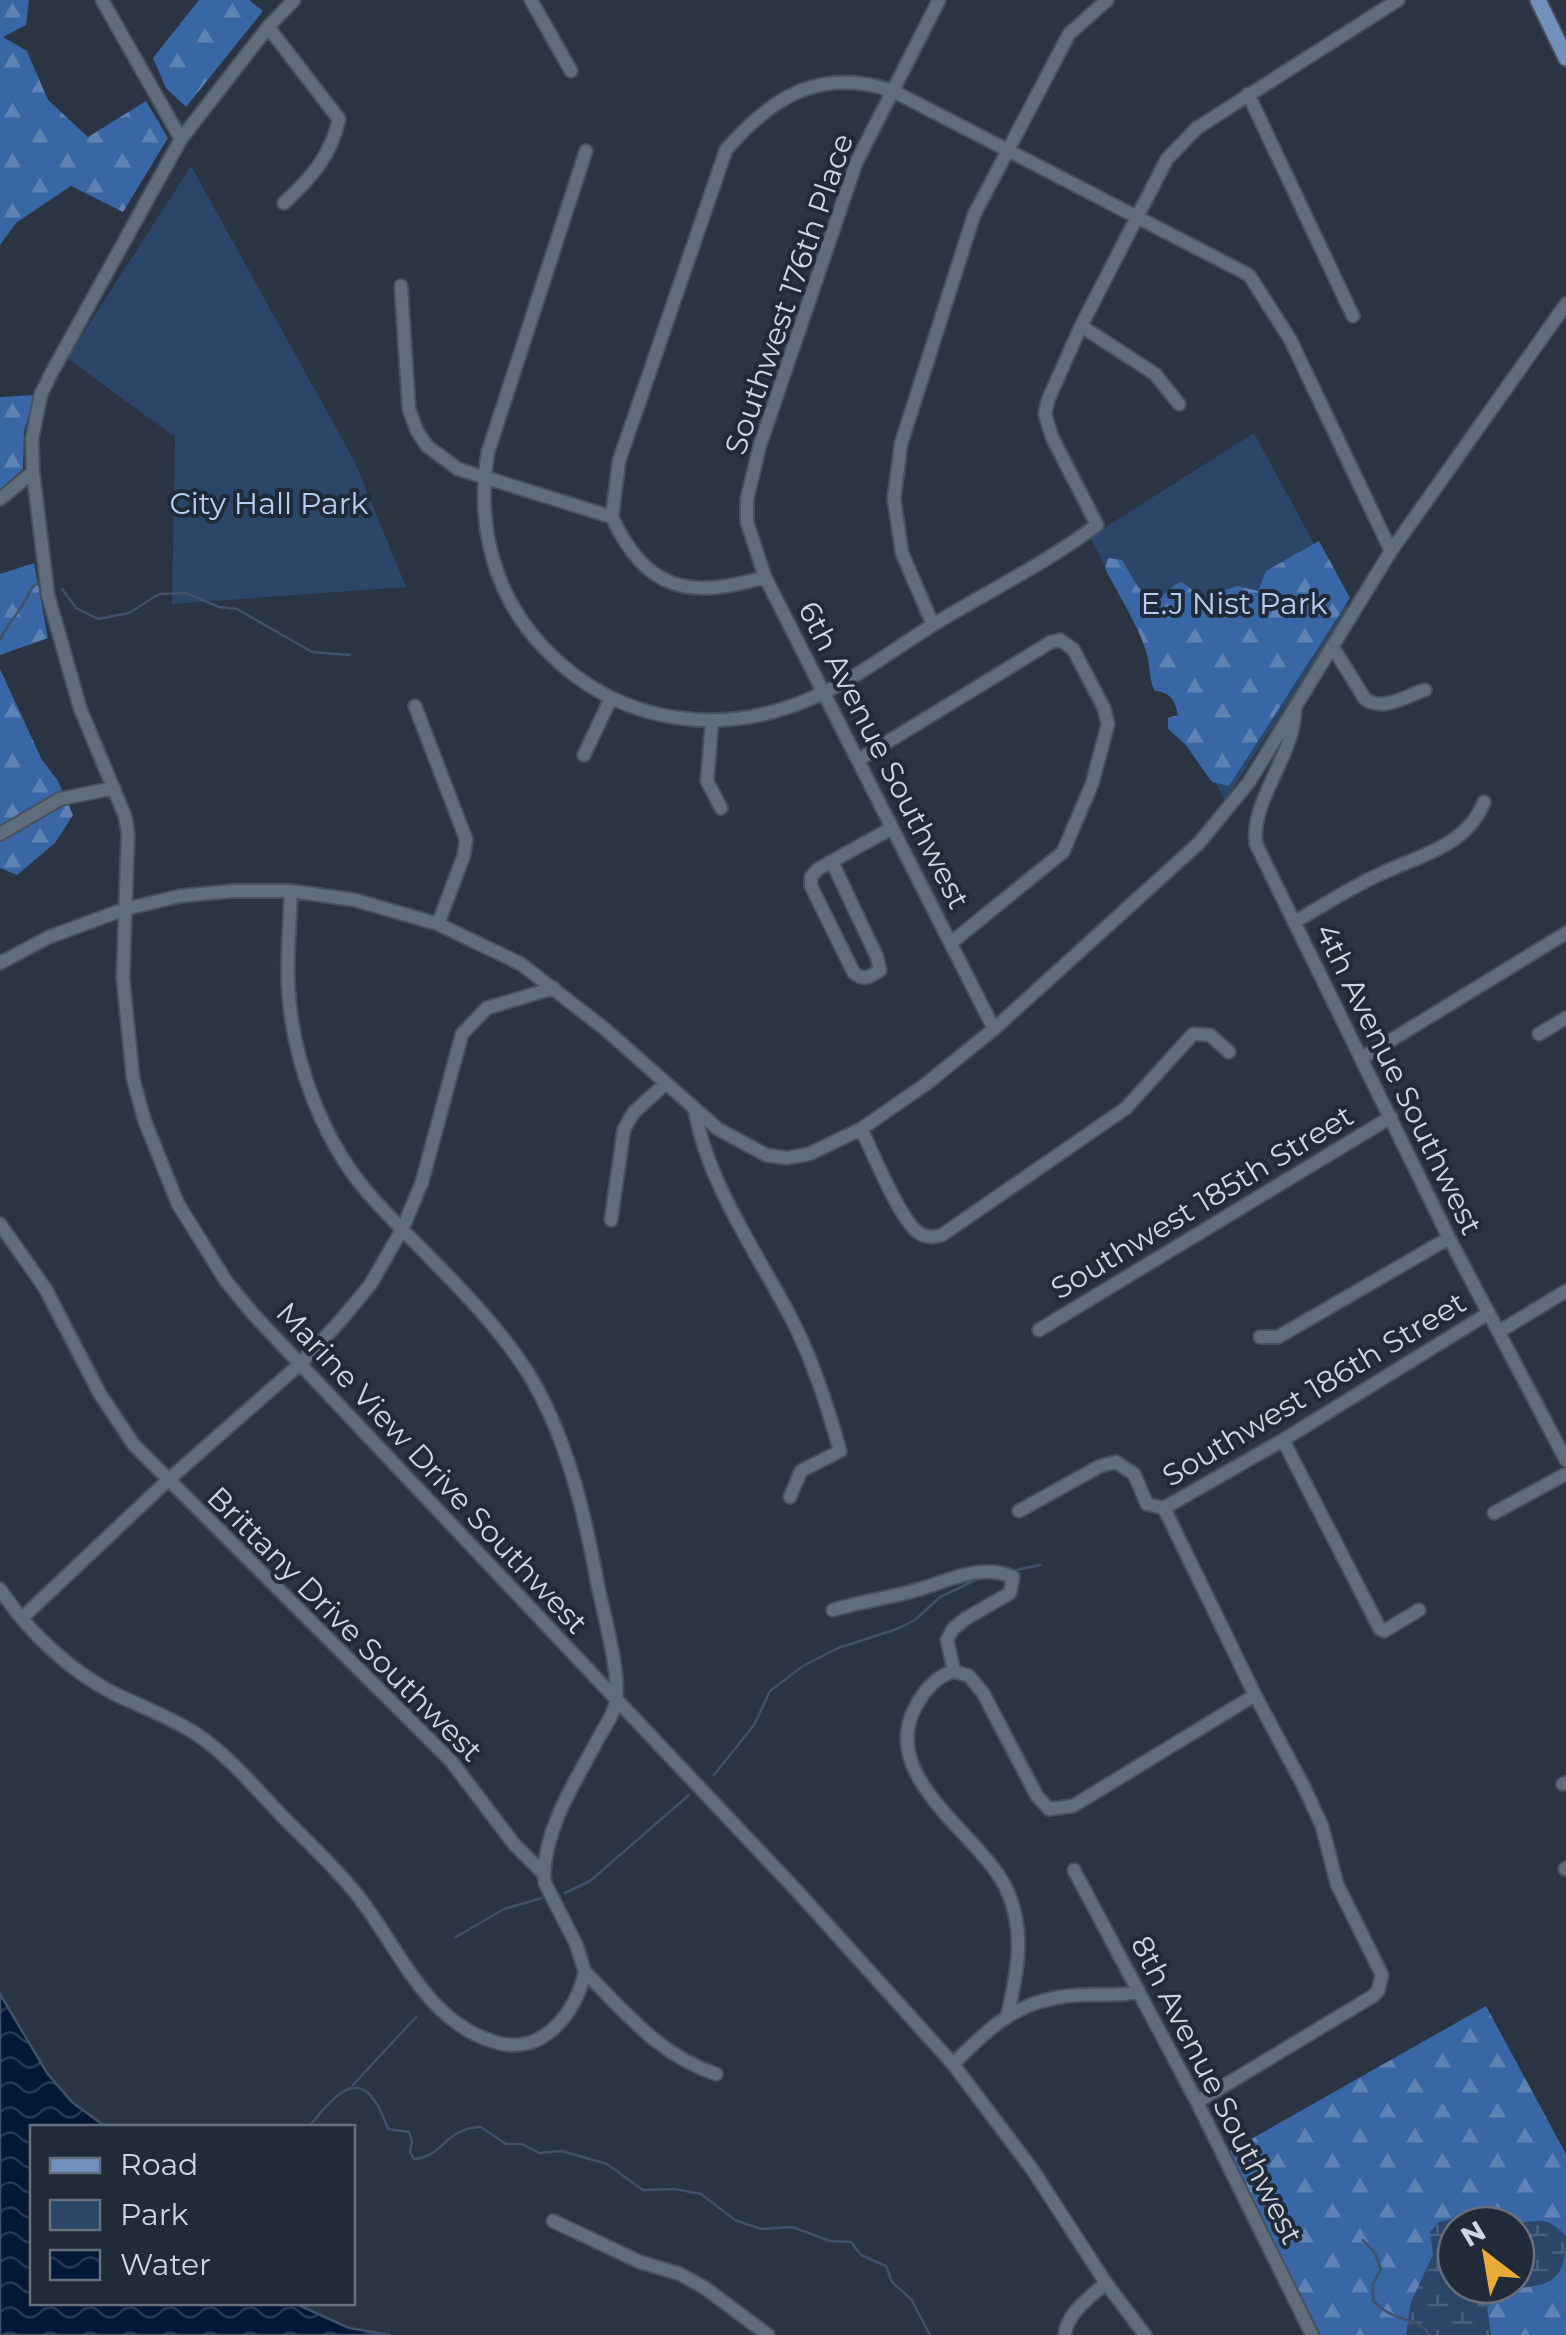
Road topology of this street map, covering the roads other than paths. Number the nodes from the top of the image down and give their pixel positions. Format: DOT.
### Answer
graph roads {
  1 [pos="102,0"];
  2 [pos="294,0"];
  3 [pos="531,0"];
  4 [pos="939,0"];
  5 [pos="1106,0"];
  6 [pos="1398,0"];
  7 [pos="1538,0"];
  8 [pos="268,28"];
  9 [pos="1566,58"];
  10 [pos="571,71"];
  11 [pos="894,90"];
  12 [pos="1248,94"];
  13 [pos="181,139"];
  14 [pos="1007,149"];
  15 [pos="586,151"];
  16 [pos="284,203"];
  17 [pos="1139,216"];
  18 [pos="401,286"];
  19 [pos="1566,304"];
  20 [pos="1353,316"];
  21 [pos="1081,326"];
  22 [pos="1179,404"];
  23 [pos="32,472"];
  24 [pos="484,478"];
  25 [pos="747,499"];
  26 [pos="0,500"];
  27 [pos="612,517"];
  28 [pos="1392,551"];
  29 [pos="765,577"];
  30 [pos="933,625"];
  31 [pos="1334,648"];
  32 [pos="1425,690"];
  33 [pos="824,693"];
  34 [pos="612,698"];
  35 [pos="415,706"];
  36 [pos="1295,710"];
  37 [pos="712,722"];
  38 [pos="584,754"];
  39 [pos="858,760"];
  40 [pos="114,788"];
  41 [pos="1484,802"];
  42 [pos="721,808"];
  43 [pos="892,828"];
  44 [pos="0,834"];
  45 [pos="832,862"];
  46 [pos="292,892"];
  47 [pos="125,908"];
  48 [pos="1294,922"];
  49 [pos="438,924"];
  50 [pos="1566,933"];
  51 [pos="952,942"];
  52 [pos="0,963"];
  53 [pos="554,988"];
  54 [pos="1566,1018"];
  55 [pos="994,1028"];
  56 [pos="1539,1034"];
  57 [pos="1229,1052"];
  58 [pos="1362,1058"];
  59 [pos="665,1084"];
  60 [pos="694,1111"];
  61 [pos="1390,1117"];
  62 [pos="861,1129"];
  63 [pos="611,1220"];
  64 [pos="0,1224"];
  65 [pos="403,1228"];
  66 [pos="1450,1238"];
  67 [pos="1566,1291"];
  68 [pos="1489,1313"];
  69 [pos="1039,1330"];
  70 [pos="1500,1331"];
  71 [pos="1260,1337"];
  72 [pos="300,1364"];
  73 [pos="1283,1440"];
  74 [pos="1566,1460"];
  75 [pos="1566,1474"];
  76 [pos="167,1481"];
  77 [pos="790,1497"];
  78 [pos="1164,1508"];
  79 [pos="1018,1511"];
  80 [pos="1494,1513"];
  81 [pos="0,1589"];
  82 [pos="833,1610"];
  83 [pos="1419,1610"];
  84 [pos="22,1618"];
  85 [pos="954,1671"];
  86 [pos="1255,1696"];
  87 [pos="616,1701"];
  88 [pos="1074,1870"];
  89 [pos="544,1874"];
  90 [pos="584,1972"];
  91 [pos="1139,1992"];
  92 [pos="1008,2013"];
  93 [pos="953,2064"];
  94 [pos="716,2074"];
  95 [pos="1196,2102"];
  96 [pos="553,2221"];
  97 [pos="1106,2283"];
  98 [pos="768,2335"];
  99 [pos="1064,2335"];
  100 [pos="1144,2335"];
  101 [pos="1312,2335"];
  1 -- 13 [label="street"];
  2 -- 8 [label="street, Marine View Drive Southwest"];
  3 -- 10 [label="street"];
  4 -- 11 [label="street, Southwest 176th Place"];
  5 -- 14 [label="street"];
  6 -- 12 [label="street"];
  7 -- 9 [label="main road"];
  8 -- 13 [label="street, Marine View Drive Southwest"];
  8 -- 16 [label="street"];
  11 -- 14 [label="street"];
  11 -- 25 [label="street, Southwest 176th Place"];
  11 -- 27 [label="street"];
  12 -- 17 [label="street"];
  12 -- 20 [label="street"];
  13 -- 23 [label="street, Marine View Drive Southwest"];
  14 -- 17 [label="street"];
  14 -- 30 [label="street"];
  15 -- 24 [label="street"];
  17 -- 21 [label="street"];
  17 -- 28 [label="street"];
  18 -- 24 [label="street"];
  19 -- 28 [label="street"];
  21 -- 22 [label="street"];
  21 -- 30 [label="street"];
  23 -- 26 [label="street"];
  23 -- 40 [label="street, Marine View Drive Southwest"];
  24 -- 27 [label="street"];
  24 -- 34 [label="street"];
  25 -- 29 [label="street, 6th Avenue Southwest"];
  27 -- 29 [label="street"];
  28 -- 31 [label="street"];
  29 -- 33 [label="street, 6th Avenue Southwest"];
  30 -- 33 [label="street"];
  31 -- 32 [label="street"];
  31 -- 36 [label="street"];
  33 -- 37 [label="street"];
  33 -- 39 [label="street, 6th Avenue Southwest"];
  34 -- 37 [label="street"];
  34 -- 38 [label="street"];
  35 -- 49 [label="street"];
  36 -- 48 [label="street, 4th Avenue Southwest"];
  36 -- 55 [label="street"];
  37 -- 42 [label="street"];
  39 -- 43 [label="street, 6th Avenue Southwest"];
  39 -- 51 [label="street"];
  40 -- 44 [label="street"];
  40 -- 47 [label="street, Marine View Drive Southwest"];
  41 -- 48 [label="street"];
  43 -- 45 [label="street"];
  43 -- 51 [label="street, 6th Avenue Southwest"];
  45 -- 45 [label="street"];
  46 -- 47 [label="street"];
  46 -- 49 [label="street"];
  46 -- 65 [label="street"];
  47 -- 52 [label="street"];
  47 -- 72 [label="street, Marine View Drive Southwest"];
  48 -- 58 [label="street, 4th Avenue Southwest"];
  49 -- 53 [label="street"];
  50 -- 58 [label="street"];
  51 -- 55 [label="street, 6th Avenue Southwest"];
  53 -- 59 [label="street"];
  53 -- 65 [label="street"];
  54 -- 56 [label="street"];
  55 -- 62 [label="street"];
  57 -- 62 [label="street"];
  58 -- 61 [label="street, 4th Avenue Southwest"];
  59 -- 60 [label="street"];
  59 -- 63 [label="street"];
  60 -- 62 [label="street"];
  60 -- 77 [label="street"];
  61 -- 66 [label="street, 4th Avenue Southwest"];
  61 -- 69 [label="street, Southwest 185th Street"];
  64 -- 76 [label="street, Brittany Drive Southwest"];
  65 -- 72 [label="street"];
  65 -- 87 [label="street"];
  66 -- 68 [label="street, 4th Avenue Southwest"];
  66 -- 71 [label="street"];
  67 -- 70 [label="street, Southwest 186th Street"];
  68 -- 70 [label="street, 4th Avenue Southwest"];
  68 -- 73 [label="street, Southwest 186th Street"];
  70 -- 74 [label="street, 4th Avenue Southwest"];
  72 -- 76 [label="street"];
  72 -- 87 [label="street, Marine View Drive Southwest"];
  73 -- 78 [label="street, Southwest 186th Street"];
  73 -- 83 [label="street"];
  75 -- 80 [label="street"];
  76 -- 84 [label="street"];
  76 -- 89 [label="street, Brittany Drive Southwest"];
  78 -- 79 [label="street"];
  78 -- 86 [label="street"];
  81 -- 84 [label="street"];
  82 -- 85 [label="street"];
  84 -- 90 [label="street"];
  85 -- 86 [label="street"];
  85 -- 92 [label="street"];
  86 -- 95 [label="street"];
  87 -- 89 [label="street"];
  87 -- 93 [label="street, Marine View Drive Southwest"];
  88 -- 91 [label="street, 8th Avenue Southwest"];
  89 -- 90 [label="street, Brittany Drive Southwest"];
  90 -- 94 [label="street, Brittany Drive Southwest"];
  91 -- 92 [label="street"];
  91 -- 95 [label="street, 8th Avenue Southwest"];
  92 -- 93 [label="street"];
  93 -- 97 [label="street, Marine View Drive Southwest"];
  95 -- 101 [label="street, 8th Avenue Southwest"];
  96 -- 98 [label="street"];
  97 -- 99 [label="street"];
  97 -- 100 [label="street, Marine View Drive Southwest"];
}
